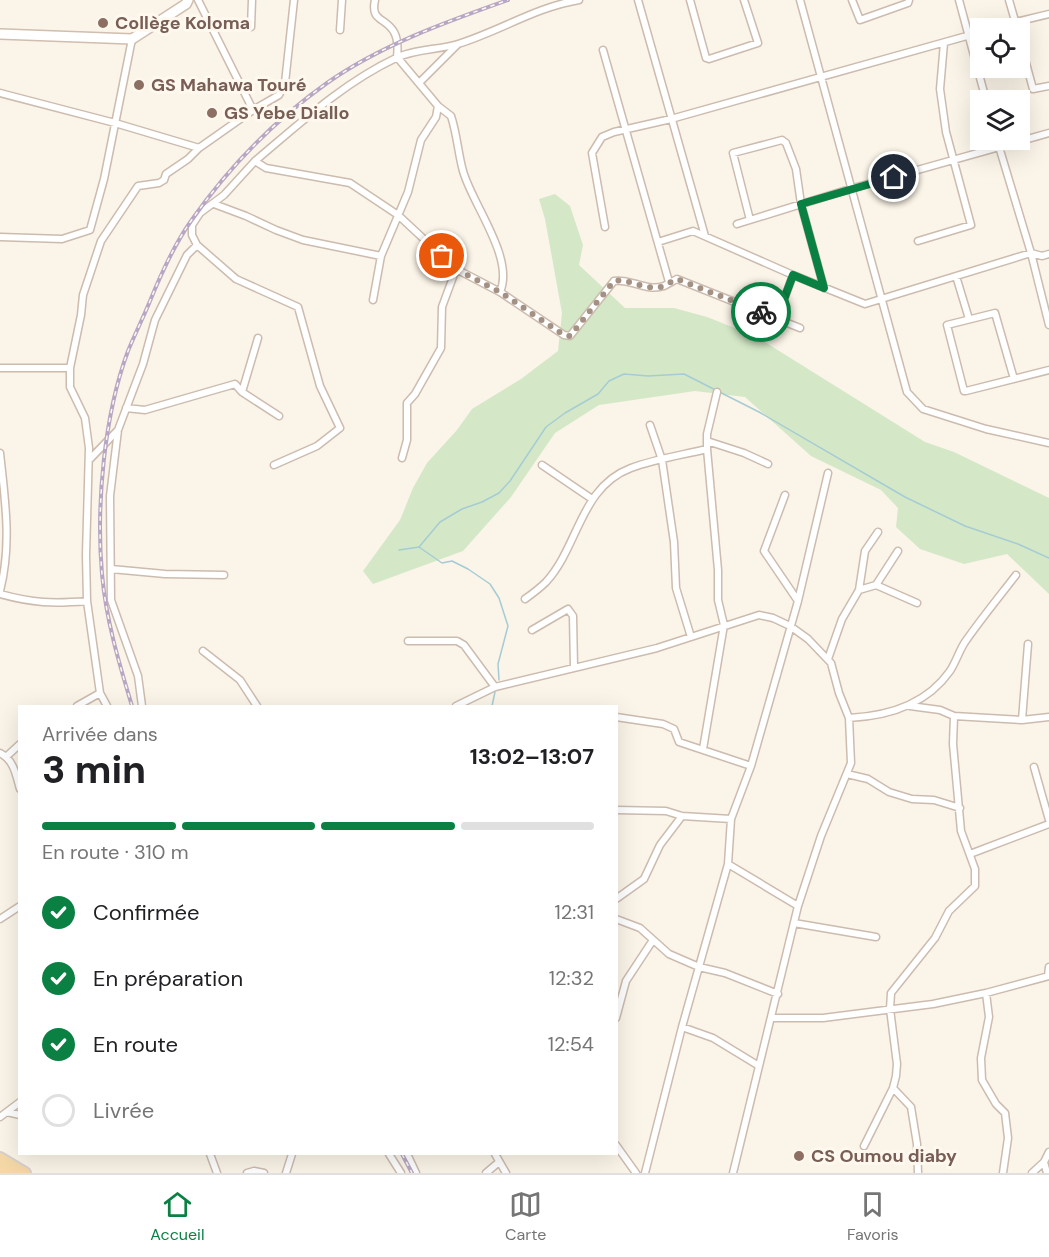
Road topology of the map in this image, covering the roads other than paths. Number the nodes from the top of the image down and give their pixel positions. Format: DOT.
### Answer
graph roads {
  1 [pos="188,0"];
  2 [pos="198,0"];
  3 [pos="252,0"];
  4 [pos="294,0"];
  5 [pos="342,0"];
  6 [pos="375,0"];
  7 [pos="579,0"];
  8 [pos="638,0"];
  9 [pos="690,0"];
  10 [pos="744,0"];
  11 [pos="800,0"];
  12 [pos="852,0"];
  13 [pos="909,0"];
  14 [pos="1009,0"];
  15 [pos="960,1"];
  16 [pos="1049,14"];
  17 [pos="1014,18"];
  18 [pos="1030,18"];
  19 [pos="251,27"];
  20 [pos="340,30"];
  21 [pos="0,34"];
  22 [pos="968,36"];
  23 [pos="132,39"];
  24 [pos="944,43"];
  25 [pos="458,44"];
  26 [pos="603,50"];
  27 [pos="397,57"];
  28 [pos="821,77"];
  29 [pos="1029,78"];
  30 [pos="419,83"];
  31 [pos="1049,86"];
  32 [pos="983,90"];
  33 [pos="0,93"];
  34 [pos="438,106"];
  35 [pos="253,110"];
  36 [pos="671,119"];
  37 [pos="115,123"];
  38 [pos="627,130"];
  39 [pos="1049,133"];
  40 [pos="1030,137"];
  41 [pos="199,148"];
  42 [pos="979,150"];
  43 [pos="1000,150"];
  44 [pos="953,160"];
  45 [pos="255,161"];
  46 [pos="850,189"];
  47 [pos="214,204"];
  48 [pos="801,204"];
  49 [pos="398,215"];
  50 [pos="750,220"];
  51 [pos="737,224"];
  52 [pos="605,227"];
  53 [pos="90,230"];
  54 [pos="705,236"];
  55 [pos="0,237"];
  56 [pos="918,241"];
  57 [pos="101,242"];
  58 [pos="658,242"];
  59 [pos="197,245"];
  60 [pos="1031,253"];
  61 [pos="1049,254"];
  62 [pos="381,256"];
  63 [pos="456,269"];
  64 [pos="793,275"];
  65 [pos="956,276"];
  66 [pos="669,282"];
  67 [pos="824,288"];
  68 [pos="500,292"];
  69 [pos="373,300"];
  70 [pos="881,300"];
  71 [pos="777,318"];
  72 [pos="969,319"];
  73 [pos="1049,325"];
  74 [pos="801,328"];
  75 [pos="258,338"];
  76 [pos="70,368"];
  77 [pos="1,370"];
  78 [pos="1049,370"];
  79 [pos="1014,379"];
  80 [pos="242,392"];
  81 [pos="717,392"];
  82 [pos="126,408"];
  83 [pos="279,416"];
  84 [pos="650,425"];
  85 [pos="118,429"];
  86 [pos="707,441"];
  87 [pos="1049,443"];
  88 [pos="708,449"];
  89 [pos="0,453"];
  90 [pos="402,458"];
  91 [pos="89,460"];
  92 [pos="662,460"];
  93 [pos="768,464"];
  94 [pos="274,465"];
  95 [pos="542,465"];
  96 [pos="828,473"];
  97 [pos="785,495"];
  98 [pos="592,499"];
  99 [pos="878,532"];
  100 [pos="898,551"];
  101 [pos="111,569"];
  102 [pos="224,575"];
  103 [pos="1016,575"];
  104 [pos="876,585"];
  105 [pos="859,590"];
  106 [pos="0,592"];
  107 [pos="525,599"];
  108 [pos="87,601"];
  109 [pos="798,601"];
  110 [pos="917,603"];
  111 [pos="724,626"];
  112 [pos="790,626"];
  113 [pos="532,630"];
  114 [pos="691,637"];
  115 [pos="408,642"];
  116 [pos="1028,644"];
  117 [pos="203,651"];
  118 [pos="828,658"];
  119 [pos="574,668"];
  120 [pos="495,687"];
  121 [pos="100,693"];
  122 [pos="79,705"];
  123 [pos="106,705"];
  124 [pos="142,705"];
  125 [pos="257,705"];
  126 [pos="458,705"];
  127 [pos="909,705"];
  128 [pos="1048,715"];
  129 [pos="954,716"];
  130 [pos="618,717"];
  131 [pos="849,718"];
  132 [pos="1022,720"];
  133 [pos="18,745"];
  134 [pos="703,750"];
  135 [pos="3,754"];
  136 [pos="752,766"];
  137 [pos="1034,767"];
  138 [pos="847,774"];
  139 [pos="18,782"];
  140 [pos="960,808"];
  141 [pos="618,810"];
  142 [pos="682,816"];
  143 [pos="731,819"];
  144 [pos="1049,822"];
  145 [pos="970,854"];
  146 [pos="728,864"];
  147 [pos="618,898"];
  148 [pos="798,906"];
  149 [pos="18,907"];
  150 [pos="0,919"];
  151 [pos="618,920"];
  152 [pos="794,923"];
  153 [pos="876,937"];
  154 [pos="653,940"];
  155 [pos="699,967"];
  156 [pos="1049,967"];
  157 [pos="1049,976"];
  158 [pos="986,993"];
  159 [pos="778,994"];
  160 [pos="890,1009"];
  161 [pos="618,1011"];
  162 [pos="772,1018"];
  163 [pos="682,1027"];
  164 [pos="759,1066"];
  165 [pos="893,1088"];
  166 [pos="18,1104"];
  167 [pos="7,1112"];
  168 [pos="18,1115"];
  169 [pos="0,1117"];
  170 [pos="864,1146"];
  171 [pos="618,1148"];
  172 [pos="1049,1152"];
  173 [pos="210,1155"];
  174 [pos="292,1155"];
  175 [pos="390,1155"];
  176 [pos="407,1155"];
  177 [pos="496,1155"];
  178 [pos="0,1158"];
  179 [pos="499,1162"];
  180 [pos="1044,1162"];
  181 [pos="0,1168"];
  182 [pos="9,1173"];
  183 [pos="25,1173"];
  184 [pos="217,1173"];
  185 [pos="247,1173"];
  186 [pos="264,1173"];
  187 [pos="286,1173"];
  188 [pos="400,1173"];
  189 [pos="416,1173"];
  190 [pos="486,1173"];
  191 [pos="506,1173"];
  192 [pos="636,1173"];
  193 [pos="645,1173"];
  194 [pos="733,1173"];
  195 [pos="918,1173"];
  196 [pos="1004,1173"];
  197 [pos="1032,1173"];
  198 [pos="1047,1173"];
  1 -- 23 [label="street"];
  2 -- 35 [label="street"];
  3 -- 19 [label="street"];
  4 -- 35 [label="street"];
  5 -- 20 [label="street"];
  6 -- 27 [label="street"];
  7 -- 25 [label="street"];
  8 -- 36 [label="street"];
  9 -- 10 [label="street"];
  11 -- 28 [label="street"];
  12 -- 13 [label="street"];
  14 -- 17 [label="street"];
  15 -- 22 [label="street"];
  16 -- 18 [label="street"];
  21 -- 23 [label="street"];
  22 -- 24 [label="street"];
  22 -- 32 [label="street"];
  23 -- 37 [label="street"];
  24 -- 28 [label="street"];
  24 -- 44 [label="street"];
  25 -- 27 [label="street"];
  25 -- 30 [label="street"];
  26 -- 38 [label="street"];
  27 -- 30 [label="street"];
  27 -- 45 [label="street"];
  28 -- 36 [label="street"];
  28 -- 46 [label="street"];
  29 -- 31 [label="street"];
  30 -- 34 [label="street"];
  33 -- 37 [label="street"];
  34 -- 49 [label="street"];
  34 -- 68 [label="street"];
  35 -- 41 [label="street"];
  36 -- 38 [label="street"];
  36 -- 54 [label="street"];
  37 -- 41 [label="street"];
  37 -- 53 [label="street"];
  38 -- 52 [label="street"];
  38 -- 58 [label="street"];
  39 -- 40 [label="street"];
  41 -- 57 [label="street"];
  42 -- 44 [label="street"];
  43 -- 60 [label="street"];
  44 -- 46 [label="street"];
  44 -- 56 [label="street"];
  45 -- 47 [label="street"];
  45 -- 49 [label="street"];
  46 -- 48 [label="street"];
  46 -- 70 [label="street"];
  47 -- 59 [label="street"];
  47 -- 62 [label="street"];
  48 -- 50 [label="street"];
  48 -- 50 [label="street"];
  48 -- 67 [label="street"];
  49 -- 62 [label="street"];
  49 -- 63 [label="street"];
  50 -- 51 [label="street"];
  53 -- 55 [label="street"];
  53 -- 57 [label="street"];
  54 -- 58 [label="street"];
  54 -- 64 [label="street"];
  57 -- 76 [label="street"];
  58 -- 66 [label="street"];
  59 -- 82 [label="street"];
  59 -- 94 [label="street"];
  60 -- 61 [label="street"];
  60 -- 65 [label="street"];
  60 -- 73 [label="street"];
  62 -- 69 [label="street"];
  63 -- 68 [label="street"];
  63 -- 90 [label="street"];
  64 -- 67 [label="street"];
  64 -- 71 [label="street"];
  65 -- 70 [label="street"];
  65 -- 72 [label="street"];
  66 -- 68 [label="street"];
  66 -- 71 [label="street"];
  67 -- 70 [label="street"];
  70 -- 87 [label="street"];
  71 -- 74 [label="street"];
  72 -- 79 [label="street"];
  72 -- 79 [label="street"];
  75 -- 80 [label="street"];
  76 -- 77 [label="street"];
  76 -- 91 [label="street"];
  78 -- 79 [label="street"];
  80 -- 82 [label="street"];
  80 -- 83 [label="street"];
  81 -- 86 [label="street"];
  82 -- 85 [label="street"];
  84 -- 92 [label="street"];
  85 -- 91 [label="street"];
  85 -- 101 [label="street"];
  86 -- 88 [label="street"];
  86 -- 93 [label="street"];
  88 -- 92 [label="street"];
  88 -- 111 [label="street"];
  89 -- 106 [label="street"];
  91 -- 108 [label="street"];
  92 -- 98 [label="street"];
  92 -- 114 [label="street"];
  95 -- 98 [label="street"];
  96 -- 109 [label="street"];
  97 -- 109 [label="street"];
  98 -- 107 [label="street"];
  99 -- 105 [label="street"];
  100 -- 104 [label="street"];
  101 -- 102 [label="street"];
  101 -- 124 [label="street"];
  103 -- 127 [label="street"];
  104 -- 105 [label="street"];
  104 -- 110 [label="street"];
  105 -- 118 [label="street"];
  106 -- 108 [label="street"];
  108 -- 121 [label="street"];
  109 -- 112 [label="street"];
  111 -- 112 [label="street"];
  111 -- 114 [label="street"];
  111 -- 134 [label="street"];
  112 -- 118 [label="street"];
  112 -- 136 [label="street"];
  113 -- 119 [label="street"];
  114 -- 119 [label="street"];
  115 -- 120 [label="street"];
  116 -- 132 [label="street"];
  117 -- 125 [label="street"];
  118 -- 131 [label="street"];
  119 -- 120 [label="street"];
  120 -- 126 [label="street"];
  121 -- 122 [label="street"];
  121 -- 123 [label="street"];
  127 -- 129 [label="street"];
  127 -- 131 [label="street"];
  128 -- 132 [label="street"];
  129 -- 132 [label="street"];
  129 -- 140 [label="street"];
  130 -- 134 [label="street"];
  131 -- 138 [label="street"];
  133 -- 135 [label="street"];
  134 -- 136 [label="street"];
  135 -- 139 [label="street"];
  136 -- 143 [label="street"];
  137 -- 144 [label="street"];
  138 -- 140 [label="street"];
  138 -- 148 [label="street"];
  140 -- 145 [label="street"];
  141 -- 142 [label="street"];
  142 -- 143 [label="street"];
  142 -- 147 [label="street"];
  143 -- 146 [label="street"];
  144 -- 145 [label="street"];
  145 -- 160 [label="street"];
  146 -- 148 [label="street"];
  146 -- 155 [label="street"];
  148 -- 152 [label="street"];
  149 -- 150 [label="street"];
  151 -- 154 [label="street"];
  152 -- 153 [label="street"];
  152 -- 159 [label="street"];
  154 -- 155 [label="street"];
  154 -- 161 [label="street"];
  155 -- 159 [label="street"];
  155 -- 163 [label="street"];
  156 -- 157 [label="street"];
  157 -- 158 [label="street"];
  158 -- 160 [label="street"];
  158 -- 196 [label="street"];
  159 -- 162 [label="street"];
  160 -- 162 [label="street"];
  160 -- 165 [label="street"];
  162 -- 164 [label="street"];
  163 -- 164 [label="street"];
  163 -- 193 [label="street"];
  164 -- 194 [label="street"];
  165 -- 170 [label="street"];
  165 -- 195 [label="street"];
  166 -- 167 [label="street"];
  167 -- 168 [label="street"];
  167 -- 169 [label="street"];
  171 -- 192 [label="street"];
  172 -- 180 [label="street"];
  173 -- 184 [label="street"];
  174 -- 187 [label="street"];
  175 -- 188 [label="street"];
  176 -- 189 [label="street"];
  177 -- 179 [label="street"];
  178 -- 183 [label="main road"];
  179 -- 190 [label="street"];
  179 -- 191 [label="street"];
  180 -- 197 [label="street"];
  180 -- 198 [label="street"];
  181 -- 182 [label="main road"];
  185 -- 186 [label="street"];
}
